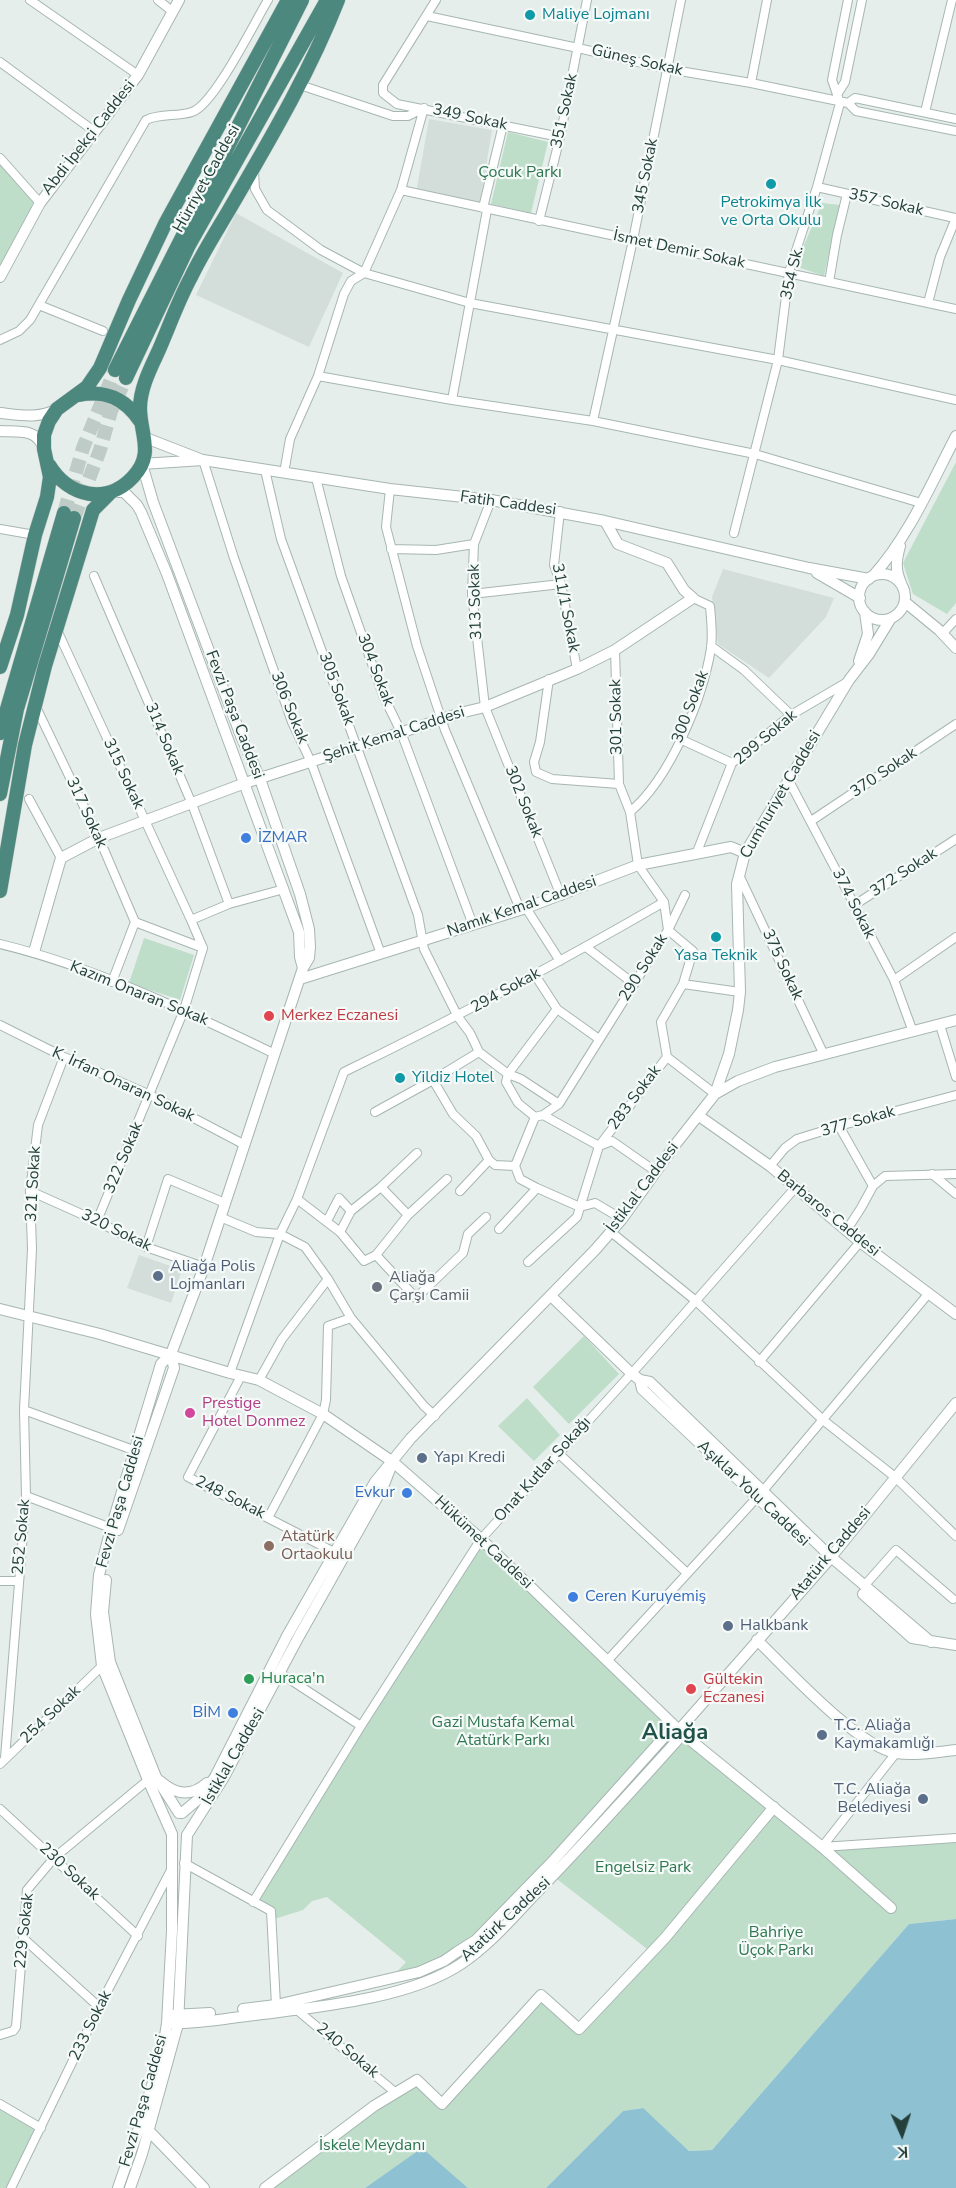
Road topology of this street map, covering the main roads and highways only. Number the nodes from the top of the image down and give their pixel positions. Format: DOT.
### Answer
graph roads {
  1 [pos="288,0"];
  2 [pos="302,0"];
  3 [pos="327,0"];
  4 [pos="339,0"];
  5 [pos="77,396"];
  6 [pos="142,423"];
  7 [pos="48,464"];
  8 [pos="111,492"];
  9 [pos="0,667"];
  10 [pos="0,733"];
  11 [pos="0,794"];
  12 [pos="0,891"];
  1 -- 5 [label="highway"];
  2 -- 3 [label="highway, Hürriyet Caddesi"];
  4 -- 6 [label="highway"];
  5 -- 6 [label="highway"];
  5 -- 7 [label="highway"];
  6 -- 8 [label="highway"];
  7 -- 8 [label="highway"];
  7 -- 9 [label="highway"];
  8 -- 12 [label="highway"];
  10 -- 11 [label="highway"];
}
